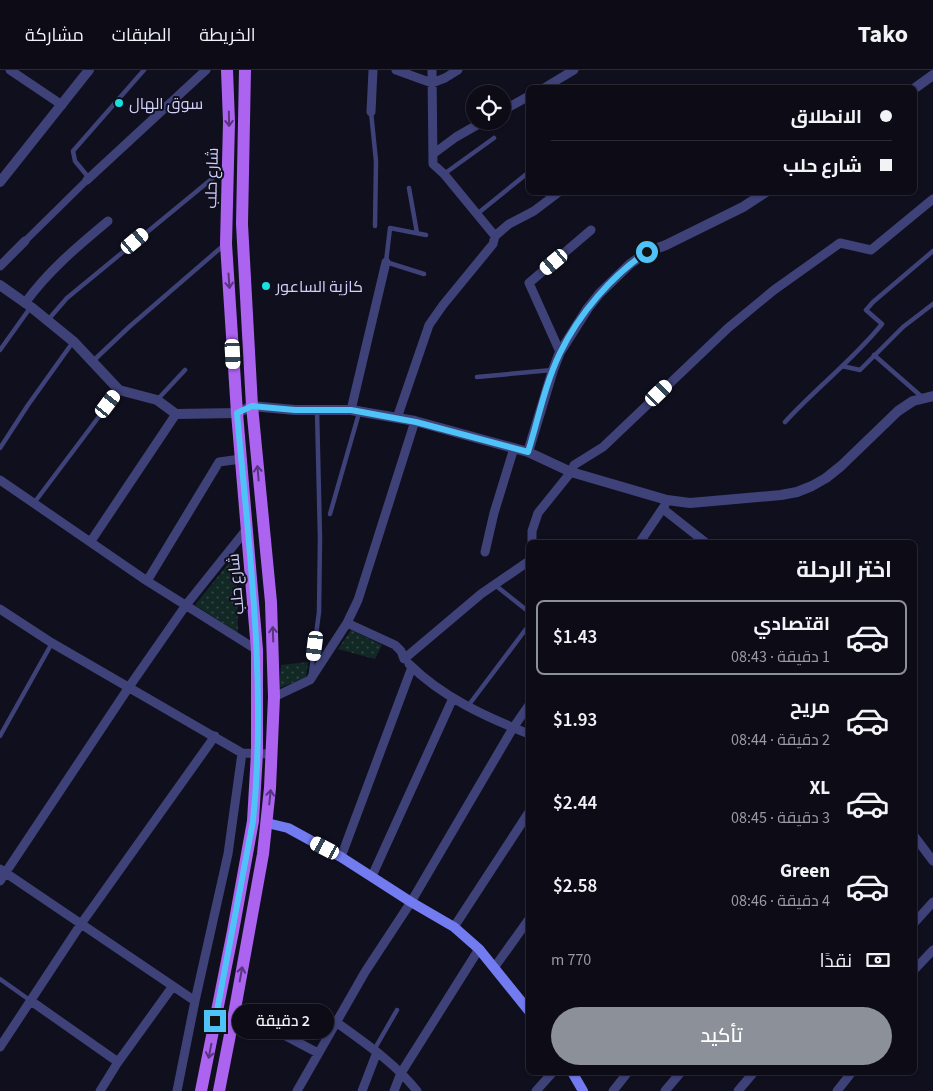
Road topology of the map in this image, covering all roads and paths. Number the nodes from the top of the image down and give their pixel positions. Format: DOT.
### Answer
graph roads {
  1 [pos="10,70"];
  2 [pos="89,70"];
  3 [pos="144,70"];
  4 [pos="206,70"];
  5 [pos="227,70"];
  6 [pos="245,70"];
  7 [pos="374,70"];
  8 [pos="396,70"];
  9 [pos="432,70"];
  10 [pos="458,70"];
  11 [pos="574,70"];
  12 [pos="933,74"];
  13 [pos="432,83"];
  14 [pos="549,85"];
  15 [pos="917,86"];
  16 [pos="526,98"];
  17 [pos="62,105"];
  18 [pos="511,106"];
  19 [pos="371,112"];
  20 [pos="468,130"];
  21 [pos="494,138"];
  22 [pos="433,154"];
  23 [pos="228,166"];
  24 [pos="444,174"];
  25 [pos="526,174"];
  26 [pos="88,179"];
  27 [pos="0,182"];
  28 [pos="409,188"];
  29 [pos="555,195"];
  30 [pos="762,195"];
  31 [pos="933,199"];
  32 [pos="477,214"];
  33 [pos="108,221"];
  34 [pos="375,226"];
  35 [pos="591,230"];
  36 [pos="417,233"];
  37 [pos="426,235"];
  38 [pos="495,236"];
  39 [pos="25,241"];
  40 [pos="226,244"];
  41 [pos="933,251"];
  42 [pos="386,262"];
  43 [pos="0,266"];
  44 [pos="424,274"];
  45 [pos="0,285"];
  46 [pos="933,304"];
  47 [pos="28,305"];
  48 [pos="47,321"];
  49 [pos="74,342"];
  50 [pos="0,350"];
  51 [pos="560,352"];
  52 [pos="874,355"];
  53 [pos="92,362"];
  54 [pos="842,366"];
  55 [pos="186,370"];
  56 [pos="553,370"];
  57 [pos="477,377"];
  58 [pos="119,390"];
  59 [pos="930,398"];
  60 [pos="157,400"];
  61 [pos="252,406"];
  62 [pos="317,410"];
  63 [pos="355,411"];
  64 [pos="237,413"];
  65 [pos="176,414"];
  66 [pos="397,418"];
  67 [pos="416,422"];
  68 [pos="785,422"];
  69 [pos="0,448"];
  70 [pos="514,448"];
  71 [pos="528,452"];
  72 [pos="241,459"];
  73 [pos="571,472"];
  74 [pos="0,480"];
  75 [pos="34,503"];
  76 [pos="665,504"];
  77 [pos="330,514"];
  78 [pos="246,530"];
  79 [pos="696,534"];
  80 [pos="532,540"];
  81 [pos="641,540"];
  82 [pos="692,540"];
  83 [pos="704,540"];
  84 [pos="91,541"];
  85 [pos="485,552"];
  86 [pos="526,563"];
  87 [pos="147,581"];
  88 [pos="495,585"];
  89 [pos="186,605"];
  90 [pos="0,609"];
  91 [pos="526,610"];
  92 [pos="348,623"];
  93 [pos="526,629"];
  94 [pos="52,643"];
  95 [pos="257,650"];
  96 [pos="404,659"];
  97 [pos="412,667"];
  98 [pos="310,680"];
  99 [pos="129,687"];
  100 [pos="274,697"];
  101 [pos="453,698"];
  102 [pos="468,707"];
  103 [pos="526,709"];
  104 [pos="513,728"];
  105 [pos="526,733"];
  106 [pos="0,736"];
  107 [pos="215,736"];
  108 [pos="242,753"];
  109 [pos="257,753"];
  110 [pos="272,754"];
  111 [pos="526,817"];
  112 [pos="253,821"];
  113 [pos="267,823"];
  114 [pos="917,840"];
  115 [pos="922,847"];
  116 [pos="917,853"];
  117 [pos="341,856"];
  118 [pos="933,862"];
  119 [pos="2,874"];
  120 [pos="372,876"];
  121 [pos="411,902"];
  122 [pos="933,902"];
  123 [pos="917,920"];
  124 [pos="526,923"];
  125 [pos="81,924"];
  126 [pos="454,926"];
  127 [pos="479,949"];
  128 [pos="933,950"];
  129 [pos="917,967"];
  130 [pos="494,968"];
  131 [pos="0,980"];
  132 [pos="173,986"];
  133 [pos="31,1001"];
  134 [pos="195,1001"];
  135 [pos="526,1007"];
  136 [pos="235,1009"];
  137 [pos="397,1010"];
  138 [pos="336,1022"];
  139 [pos="0,1047"];
  140 [pos="375,1051"];
  141 [pos="318,1053"];
  142 [pos="118,1062"];
  143 [pos="401,1073"];
  144 [pos="550,1075"];
  145 [pos="574,1075"];
  146 [pos="626,1075"];
  147 [pos="678,1075"];
  148 [pos="751,1075"];
  149 [pos="850,1075"];
  150 [pos="102,1090"];
  151 [pos="177,1091"];
  152 [pos="201,1091"];
  153 [pos="219,1091"];
  154 [pos="297,1091"];
  155 [pos="362,1091"];
  156 [pos="394,1091"];
  157 [pos="417,1091"];
  158 [pos="536,1091"];
  159 [pos="583,1091"];
  160 [pos="613,1091"];
  161 [pos="665,1091"];
  162 [pos="738,1091"];
  163 [pos="838,1091"];
  1 -- 17 [label="street"];
  2 -- 17 [label="street"];
  3 -- 26 [label="lane"];
  4 -- 26 [label="street"];
  5 -- 23 [label="main road, شارع حلب, one-way"];
  6 -- 61 [label="main road, شارع حلب"];
  7 -- 19 [label="street"];
  8 -- 13 [label="street"];
  9 -- 13 [label="street"];
  10 -- 13 [label="street"];
  11 -- 14 [label="street"];
  12 -- 15 [label="street"];
  13 -- 22 [label="street"];
  16 -- 18 [label="street"];
  17 -- 27 [label="street"];
  19 -- 34 [label="lane"];
  20 -- 22 [label="street"];
  21 -- 24 [label="lane"];
  22 -- 24 [label="street"];
  23 -- 40 [label="main road, شارع حلب"];
  23 -- 48 [label="lane"];
  24 -- 32 [label="street"];
  25 -- 32 [label="lane"];
  26 -- 39 [label="street"];
  28 -- 36 [label="lane"];
  29 -- 38 [label="street"];
  30 -- 51 [label="street"];
  31 -- 73 [label="street"];
  32 -- 38 [label="street"];
  33 -- 47 [label="street"];
  35 -- 51 [label="street"];
  36 -- 37 [label="lane"];
  36 -- 42 [label="lane"];
  38 -- 66 [label="street"];
  39 -- 43 [label="street"];
  40 -- 53 [label="lane"];
  40 -- 64 [label="main road, شارع حلب, one-way"];
  41 -- 54 [label="lane"];
  42 -- 44 [label="lane"];
  42 -- 63 [label="street"];
  45 -- 47 [label="street"];
  46 -- 52 [label="lane"];
  47 -- 48 [label="street"];
  47 -- 50 [label="lane"];
  48 -- 49 [label="street"];
  49 -- 53 [label="street"];
  49 -- 69 [label="lane"];
  51 -- 56 [label="street"];
  52 -- 54 [label="lane"];
  52 -- 59 [label="lane"];
  53 -- 58 [label="street"];
  54 -- 68 [label="lane"];
  55 -- 60 [label="lane"];
  56 -- 57 [label="lane"];
  56 -- 71 [label="street"];
  58 -- 60 [label="street"];
  58 -- 75 [label="lane"];
  59 -- 76 [label="street"];
  60 -- 65 [label="street"];
  61 -- 62 [label="street"];
  61 -- 64 [label="street"];
  100 -- 61 [label="main road, شارع حلب, one-way"];
  62 -- 63 [label="street"];
  62 -- 98 [label="lane"];
  63 -- 66 [label="street"];
  63 -- 77 [label="lane"];
  64 -- 65 [label="street"];
  64 -- 72 [label="main road, شارع حلب"];
  65 -- 84 [label="street"];
  66 -- 67 [label="street"];
  67 -- 70 [label="street"];
  67 -- 92 [label="street"];
  70 -- 71 [label="street"];
  70 -- 85 [label="street"];
  71 -- 73 [label="street"];
  72 -- 78 [label="main road, شارع حلب"];
  72 -- 87 [label="street"];
  73 -- 76 [label="street"];
  73 -- 80 [label="street"];
  74 -- 75 [label="street"];
  75 -- 84 [label="street"];
  76 -- 79 [label="street"];
  76 -- 81 [label="street"];
  78 -- 89 [label="street"];
  78 -- 95 [label="main road, شارع حلب"];
  79 -- 82 [label="street"];
  79 -- 83 [label="street"];
  84 -- 87 [label="street"];
  86 -- 88 [label="street"];
  87 -- 89 [label="street"];
  88 -- 91 [label="lane"];
  88 -- 96 [label="street"];
  89 -- 95 [label="street"];
  89 -- 99 [label="street"];
  90 -- 94 [label="street"];
  92 -- 96 [label="street"];
  92 -- 98 [label="street"];
  93 -- 102 [label="lane"];
  94 -- 99 [label="street"];
  94 -- 106 [label="lane"];
  95 -- 109 [label="main road, شارع حلب"];
  96 -- 97 [label="street"];
  97 -- 101 [label="street"];
  97 -- 117 [label="street"];
  98 -- 100 [label="street"];
  99 -- 107 [label="street"];
  99 -- 119 [label="street"];
  100 -- 110 [label="main road, شارع حلب"];
  101 -- 102 [label="street"];
  101 -- 120 [label="street"];
  102 -- 104 [label="street"];
  103 -- 104 [label="street"];
  104 -- 105 [label="street"];
  104 -- 121 [label="street"];
  107 -- 108 [label="street"];
  107 -- 125 [label="street"];
  108 -- 109 [label="street"];
  108 -- 134 [label="street"];
  109 -- 110 [label="street"];
  109 -- 112 [label="main road, شارع حلب"];
  113 -- 110 [label="main road, شارع حلب, one-way"];
  111 -- 126 [label="street"];
  112 -- 113 [label="main road"];
  112 -- 152 [label="main road, شارع حلب, one-way"];
  113 -- 117 [label="main road"];
  136 -- 113 [label="main road, شارع حلب, one-way"];
  114 -- 115 [label="street"];
  115 -- 116 [label="street"];
  115 -- 118 [label="street"];
  117 -- 120 [label="main road"];
  119 -- 125 [label="street"];
  120 -- 121 [label="main road"];
  121 -- 126 [label="main road"];
  121 -- 138 [label="street"];
  122 -- 123 [label="street"];
  124 -- 130 [label="street"];
  125 -- 132 [label="street"];
  125 -- 133 [label="street"];
  126 -- 127 [label="main road"];
  127 -- 130 [label="main road"];
  127 -- 143 [label="street"];
  128 -- 129 [label="street"];
  130 -- 135 [label="main road"];
  131 -- 133 [label="lane"];
  132 -- 134 [label="street"];
  132 -- 142 [label="street"];
  133 -- 139 [label="street"];
  133 -- 142 [label="street"];
  134 -- 151 [label="street"];
  136 -- 141 [label="street"];
  136 -- 153 [label="main road, شارع حلب"];
  137 -- 140 [label="lane"];
  138 -- 140 [label="street"];
  138 -- 141 [label="street"];
  140 -- 143 [label="street"];
  140 -- 155 [label="street"];
  141 -- 154 [label="street"];
  142 -- 150 [label="street"];
  143 -- 156 [label="street"];
  143 -- 157 [label="street"];
  144 -- 158 [label="street"];
  145 -- 159 [label="main road"];
  146 -- 160 [label="street"];
  147 -- 161 [label="street"];
  148 -- 162 [label="street"];
  149 -- 163 [label="street"];
}
